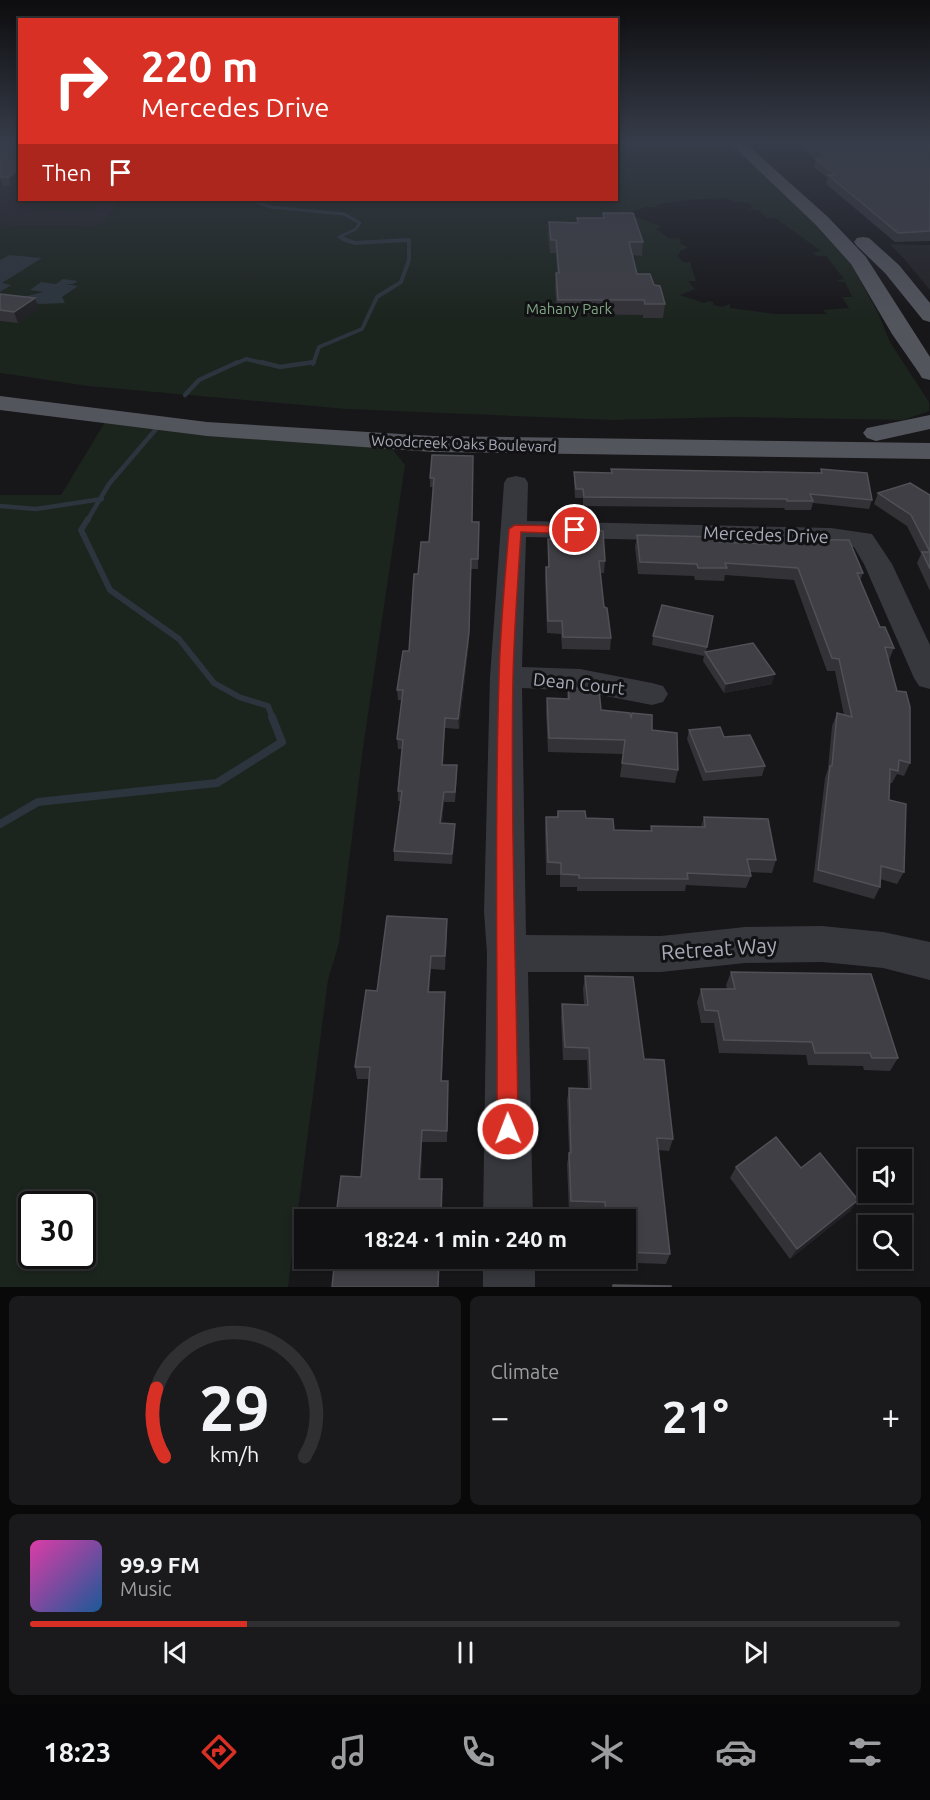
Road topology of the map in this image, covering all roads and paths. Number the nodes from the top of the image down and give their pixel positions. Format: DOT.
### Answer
graph roads {
  1 [pos="801,202"];
  2 [pos="820,202"];
  3 [pos="859,261"];
  4 [pos="927,312"];
  5 [pos="930,374"];
  6 [pos="0,383"];
  7 [pos="0,403"];
  8 [pos="930,422"];
  9 [pos="930,434"];
  10 [pos="880,442"];
  11 [pos="930,452"];
  12 [pos="930,458"];
  13 [pos="516,483"];
  14 [pos="515,529"];
  15 [pos="506,677"];
  16 [pos="930,678"];
  17 [pos="652,694"];
  18 [pos="507,953"];
  19 [pos="930,961"];
  20 [pos="508,1209"];
  21 [pos="509,1269"];
  22 [pos="509,1287"];
  1 -- 3 [label="main road"];
  2 -- 4 [label="main road"];
  3 -- 4 [label="main road"];
  3 -- 5 [label="main road"];
  6 -- 10 [label="main road, Woodcreek Oaks Boulevard"];
  7 -- 10 [label="main road, Woodcreek Oaks Boulevard"];
  8 -- 10 [label="main road"];
  9 -- 10 [label="main road, Woodcreek Oaks Boulevard"];
  10 -- 11 [label="main road, Woodcreek Oaks Boulevard"];
  10 -- 12 [label="main road"];
  13 -- 14 [label="street"];
  14 -- 15 [label="street"];
  14 -- 16 [label="street, Mercedes Drive"];
  15 -- 17 [label="street, Dean Court"];
  15 -- 18 [label="street"];
  18 -- 19 [label="street, Retreat Way"];
  18 -- 20 [label="street"];
  21 -- 22 [label="street"];
}
